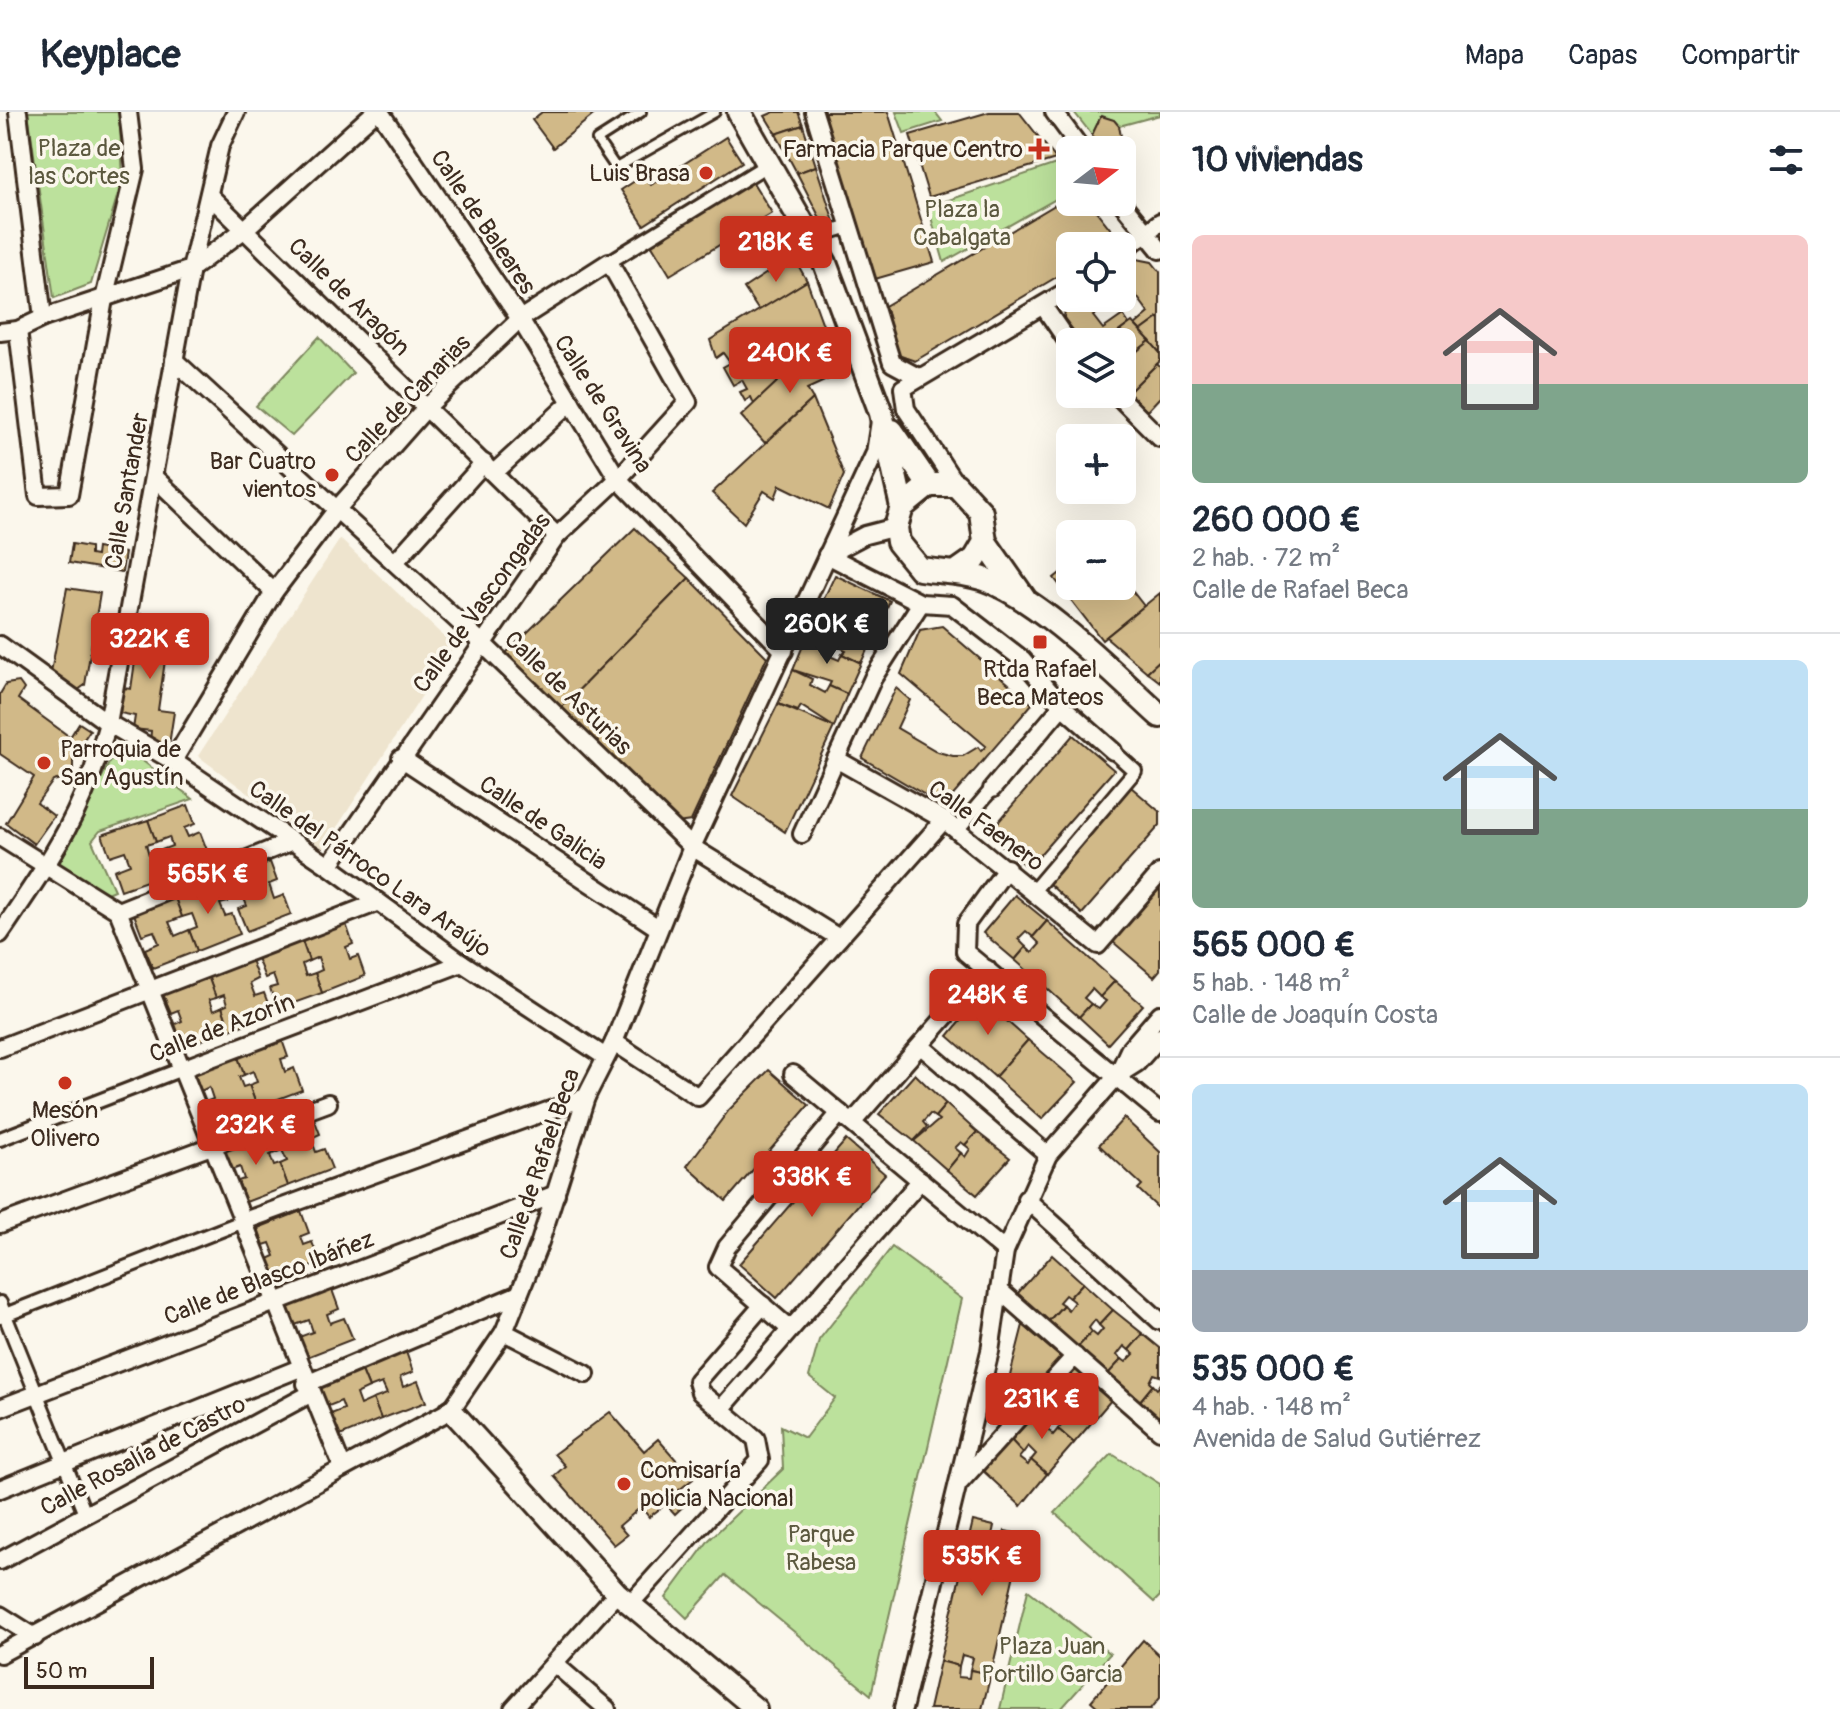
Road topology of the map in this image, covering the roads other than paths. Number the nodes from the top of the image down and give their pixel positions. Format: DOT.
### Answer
graph roads {
  1 [pos="18,112"];
  2 [pos="128,112"];
  3 [pos="236,112"];
  4 [pos="378,112"];
  5 [pos="641,112"];
  6 [pos="715,112"];
  7 [pos="739,112"];
  8 [pos="814,112"];
  9 [pos="1054,112"];
  10 [pos="1072,136"];
  11 [pos="770,163"];
  12 [pos="209,195"];
  13 [pos="1132,216"];
  14 [pos="1160,222"];
  15 [pos="849,226"];
  16 [pos="245,229"];
  17 [pos="1146,234"];
  18 [pos="811,238"];
  19 [pos="1136,241"];
  20 [pos="1160,250"];
  21 [pos="609,262"];
  22 [pos="191,269"];
  23 [pos="104,299"];
  24 [pos="1056,299"];
  25 [pos="1044,307"];
  26 [pos="43,318"];
  27 [pos="520,319"];
  28 [pos="1058,328"];
  29 [pos="18,330"];
  30 [pos="0,332"];
  31 [pos="174,360"];
  32 [pos="918,377"];
  33 [pos="571,402"];
  34 [pos="428,406"];
  35 [pos="1130,408"];
  36 [pos="881,413"];
  37 [pos="1160,438"];
  38 [pos="489,468"];
  39 [pos="155,478"];
  40 [pos="618,479"];
  41 [pos="929,485"];
  42 [pos="956,485"];
  43 [pos="337,509"];
  44 [pos="899,517"];
  45 [pos="557,536"];
  46 [pos="985,542"];
  47 [pos="827,555"];
  48 [pos="395,562"];
  49 [pos="955,573"];
  50 [pos="274,592"];
  51 [pos="921,603"];
  52 [pos="1029,605"];
  53 [pos="481,642"];
  54 [pos="0,645"];
  55 [pos="784,651"];
  56 [pos="1062,706"];
  57 [pos="1160,716"];
  58 [pos="108,723"];
  59 [pos="1113,751"];
  60 [pos="401,758"];
  61 [pos="836,759"];
  62 [pos="173,761"];
  63 [pos="992,789"];
  64 [pos="950,825"];
  65 [pos="802,834"];
  66 [pos="0,837"];
  67 [pos="290,842"];
  68 [pos="692,847"];
  69 [pos="329,866"];
  70 [pos="45,868"];
  71 [pos="1007,868"];
  72 [pos="1160,873"];
  73 [pos="1034,890"];
  74 [pos="376,903"];
  75 [pos="118,911"];
  76 [pos="658,928"];
  77 [pos="0,934"];
  78 [pos="839,938"];
  79 [pos="462,963"];
  80 [pos="987,969"];
  81 [pos="150,992"];
  82 [pos="1160,1014"];
  83 [pos="1160,1037"];
  84 [pos="921,1046"];
  85 [pos="0,1048"];
  86 [pos="609,1049"];
  87 [pos="182,1069"];
  88 [pos="793,1074"];
  89 [pos="1117,1076"];
  90 [pos="586,1097"];
  91 [pos="328,1103"];
  92 [pos="1160,1113"];
  93 [pos="846,1118"];
  94 [pos="0,1139"];
  95 [pos="212,1146"];
  96 [pos="1048,1155"];
  97 [pos="921,1180"];
  98 [pos="556,1194"];
  99 [pos="1026,1199"];
  100 [pos="244,1221"];
  101 [pos="0,1224"];
  102 [pos="1005,1251"];
  103 [pos="999,1290"];
  104 [pos="519,1294"];
  105 [pos="275,1302"];
  106 [pos="763,1305"];
  107 [pos="2,1312"];
  108 [pos="1160,1321"];
  109 [pos="790,1329"];
  110 [pos="504,1332"];
  111 [pos="1075,1356"];
  112 [pos="586,1374"];
  113 [pos="305,1382"];
  114 [pos="37,1394"];
  115 [pos="0,1408"];
  116 [pos="722,1408"];
  117 [pos="451,1410"];
  118 [pos="1160,1431"];
  119 [pos="64,1462"];
  120 [pos="342,1466"];
  121 [pos="958,1484"];
  122 [pos="0,1489"];
  123 [pos="85,1514"];
  124 [pos="0,1561"];
  125 [pos="623,1598"];
  126 [pos="0,1615"];
  127 [pos="35,1637"];
  128 [pos="0,1654"];
  129 [pos="556,1665"];
  130 [pos="513,1709"];
  131 [pos="607,1709"];
  132 [pos="756,1709"];
  133 [pos="903,1709"];
  1 -- 26 [label="street"];
  2 -- 23 [label="street"];
  3 -- 12 [label="street, Calle Santander"];
  4 -- 16 [label="street"];
  4 -- 27 [label="street, Calle de Baleares"];
  5 -- 6 [label="lane"];
  7 -- 11 [label="main road"];
  8 -- 15 [label="street"];
  9 -- 10 [label="street"];
  11 -- 18 [label="main road"];
  11 -- 21 [label="street, Calle de Canarias"];
  12 -- 16 [label="street, Calle de Aragón"];
  12 -- 22 [label="street, Calle Santander"];
  13 -- 17 [label="street"];
  14 -- 17 [label="street"];
  15 -- 18 [label="street"];
  15 -- 32 [label="street"];
  16 -- 22 [label="street"];
  16 -- 34 [label="street, Calle de Aragón"];
  17 -- 19 [label="street"];
  17 -- 20 [label="street"];
  18 -- 36 [label="main road"];
  21 -- 27 [label="street, Calle de Canarias"];
  21 -- 40 [label="street, Calle de Vascongadas"];
  22 -- 23 [label="street"];
  22 -- 31 [label="street, Calle Santander"];
  23 -- 26 [label="street"];
  23 -- 29 [label="street"];
  24 -- 25 [label="street"];
  25 -- 28 [label="street"];
  25 -- 32 [label="street"];
  26 -- 29 [label="street"];
  27 -- 33 [label="street, Calle de Gravina"];
  27 -- 34 [label="street, Calle de Canarias"];
  29 -- 30 [label="street"];
  31 -- 39 [label="street, Calle Santander"];
  31 -- 43 [label="street, Calle de Asturias"];
  32 -- 42 [label="street"];
  33 -- 38 [label="street"];
  33 -- 40 [label="street, Calle de Gravina"];
  34 -- 38 [label="street, Calle de Aragón"];
  34 -- 43 [label="street, Calle de Canarias"];
  35 -- 37 [label="street"];
  36 -- 41 [label="main road"];
  36 -- 44 [label="main road"];
  36 -- 47 [label="street, Calle de Rafael Beca"];
  38 -- 45 [label="street, Calle de Aragón"];
  38 -- 48 [label="street"];
  39 -- 50 [label="street"];
  39 -- 58 [label="street, Calle Santander"];
  40 -- 45 [label="street, Calle de Vascongadas"];
  40 -- 55 [label="street, Calle de Gravina"];
  41 -- 42 [label="main road"];
  41 -- 44 [label="main road"];
  42 -- 46 [label="main road"];
  43 -- 48 [label="street, Calle de Asturias"];
  43 -- 50 [label="street, Calle de Canarias"];
  44 -- 47 [label="street"];
  44 -- 49 [label="main road"];
  45 -- 53 [label="street, Calle de Vascongadas"];
  46 -- 49 [label="main road"];
  46 -- 52 [label="main road"];
  47 -- 51 [label="street"];
  47 -- 55 [label="street, Calle de Rafael Beca"];
  48 -- 53 [label="street, Calle de Asturias"];
  49 -- 52 [label="main road"];
  50 -- 62 [label="street, Calle de Canarias"];
  51 -- 56 [label="street"];
  51 -- 61 [label="street"];
  52 -- 57 [label="main road"];
  53 -- 60 [label="street, Calle de Vascongadas"];
  53 -- 68 [label="street, Calle de Asturias"];
  54 -- 58 [label="street, Calle del Párroco Lara Araújo"];
  55 -- 68 [label="street, Calle de Rafael Beca"];
  56 -- 59 [label="street"];
  56 -- 63 [label="street"];
  58 -- 62 [label="street, Calle del Párroco Lara Araújo"];
  58 -- 70 [label="street, Calle Santander"];
  59 -- 73 [label="street"];
  60 -- 69 [label="street, Calle de Vascongadas"];
  60 -- 76 [label="street, Calle de Galicia"];
  61 -- 64 [label="street, Calle Faenero"];
  61 -- 65 [label="street"];
  62 -- 67 [label="street, Calle del Párroco Lara Araújo"];
  63 -- 64 [label="street"];
  64 -- 71 [label="street, Calle Faenero"];
  64 -- 78 [label="street"];
  66 -- 70 [label="street"];
  67 -- 69 [label="street, Calle del Párroco Lara Araújo"];
  67 -- 75 [label="street"];
  68 -- 76 [label="street, Calle de Rafael Beca"];
  68 -- 78 [label="street, Calle de Asturias"];
  69 -- 74 [label="street, Calle del Párroco Lara Araújo"];
  70 -- 75 [label="street"];
  70 -- 77 [label="street, Calle Santander"];
  71 -- 73 [label="street, Calle Faenero"];
  71 -- 80 [label="street"];
  72 -- 73 [label="street, Calle Faenero"];
  74 -- 79 [label="street, Calle del Párroco Lara Araújo"];
  74 -- 81 [label="street"];
  75 -- 81 [label="street"];
  76 -- 86 [label="street, Calle de Rafael Beca"];
  78 -- 86 [label="street, Calle del Párroco Lara Araújo"];
  79 -- 86 [label="street, Calle del Párroco Lara Araújo"];
  79 -- 87 [label="street, Calle de Azorín"];
  80 -- 84 [label="street"];
  80 -- 89 [label="street"];
  81 -- 85 [label="street"];
  81 -- 87 [label="street"];
  82 -- 89 [label="street"];
  83 -- 89 [label="street"];
  84 -- 93 [label="street"];
  84 -- 96 [label="street"];
  86 -- 90 [label="street, Calle de Rafael Beca"];
  87 -- 94 [label="street, Calle de Azorín"];
  87 -- 95 [label="street"];
  88 -- 93 [label="street"];
  89 -- 92 [label="street"];
  89 -- 96 [label="street"];
  90 -- 98 [label="street, Calle de Rafael Beca"];
  90 -- 100 [label="street"];
  91 -- 95 [label="street"];
  93 -- 97 [label="street"];
  93 -- 106 [label="street"];
  95 -- 100 [label="street"];
  95 -- 101 [label="street"];
  96 -- 99 [label="street"];
  97 -- 102 [label="street"];
  97 -- 109 [label="street"];
  98 -- 104 [label="street, Calle de Rafael Beca"];
  98 -- 105 [label="street, Calle de Blasco Ibáñez"];
  99 -- 102 [label="street"];
  99 -- 108 [label="street"];
  100 -- 105 [label="street"];
  100 -- 107 [label="street"];
  102 -- 103 [label="street"];
  103 -- 111 [label="street"];
  103 -- 121 [label="street"];
  104 -- 110 [label="street, Calle de Rafael Beca"];
  104 -- 113 [label="street"];
  105 -- 113 [label="street"];
  105 -- 114 [label="street, Calle de Blasco Ibáñez"];
  106 -- 109 [label="street"];
  106 -- 116 [label="street"];
  107 -- 114 [label="street"];
  109 -- 116 [label="street"];
  110 -- 112 [label="street"];
  110 -- 117 [label="street, Calle de Rafael Beca"];
  111 -- 118 [label="street"];
  111 -- 121 [label="street"];
  113 -- 119 [label="street"];
  113 -- 120 [label="street"];
  113 -- 123 [label="street, Calle Rosalía de Castro"];
  114 -- 115 [label="street, Calle de Blasco Ibáñez"];
  114 -- 119 [label="street"];
  116 -- 125 [label="street"];
  117 -- 120 [label="street, Calle de Rafael Beca"];
  117 -- 125 [label="street"];
  119 -- 122 [label="street"];
  119 -- 123 [label="street"];
  120 -- 127 [label="street, Calle de Rafael Beca"];
  121 -- 133 [label="street"];
  123 -- 124 [label="street, Calle Rosalía de Castro"];
  125 -- 129 [label="street"];
  125 -- 132 [label="street"];
  126 -- 127 [label="street"];
  127 -- 128 [label="street, Calle de Rafael Beca"];
  129 -- 130 [label="street"];
  129 -- 131 [label="street"];
}
